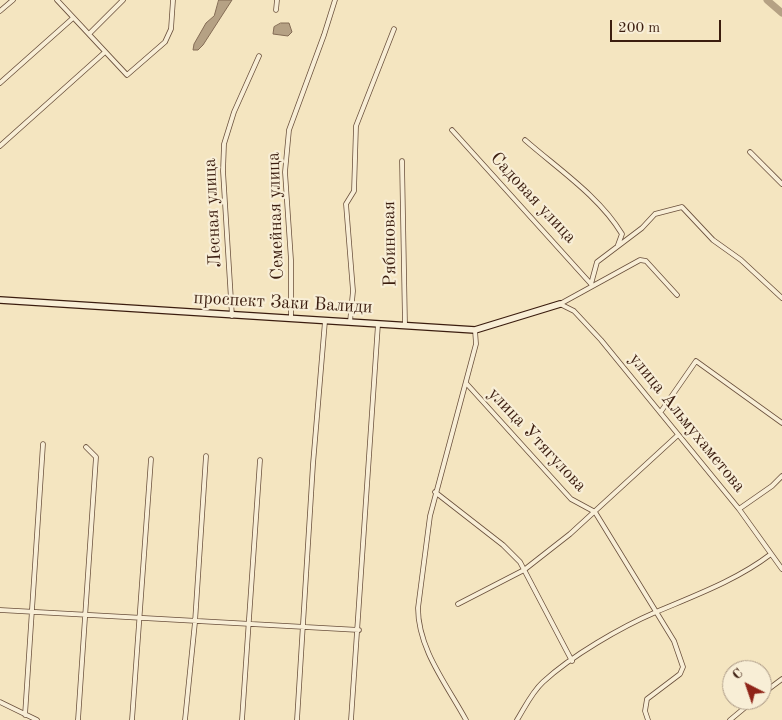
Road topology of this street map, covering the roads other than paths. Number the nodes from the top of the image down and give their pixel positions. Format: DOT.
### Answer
graph roads {
  1 [pos="13,0"];
  2 [pos="57,0"];
  3 [pos="123,0"];
  4 [pos="173,0"];
  5 [pos="277,0"];
  6 [pos="335,0"];
  7 [pos="276,10"];
  8 [pos="0,11"];
  9 [pos="73,18"];
  10 [pos="394,29"];
  11 [pos="88,34"];
  12 [pos="106,52"];
  13 [pos="259,56"];
  14 [pos="0,82"];
  15 [pos="452,130"];
  16 [pos="525,140"];
  17 [pos="0,146"];
  18 [pos="750,152"];
  19 [pos="402,162"];
  20 [pos="782,184"];
  21 [pos="617,247"];
  22 [pos="592,285"];
  23 [pos="677,295"];
  24 [pos="782,298"];
  25 [pos="0,300"];
  26 [pos="560,304"];
  27 [pos="232,316"];
  28 [pos="291,319"];
  29 [pos="324,321"];
  30 [pos="350,322"];
  31 [pos="378,324"];
  32 [pos="405,325"];
  33 [pos="476,330"];
  34 [pos="466,383"];
  35 [pos="662,410"];
  36 [pos="782,423"];
  37 [pos="678,435"];
  38 [pos="43,444"];
  39 [pos="86,447"];
  40 [pos="206,456"];
  41 [pos="151,459"];
  42 [pos="260,460"];
  43 [pos="782,476"];
  44 [pos="435,492"];
  45 [pos="739,509"];
  46 [pos="594,512"];
  47 [pos="771,554"];
  48 [pos="782,569"];
  49 [pos="524,570"];
  50 [pos="458,604"];
  51 [pos="0,610"];
  52 [pos="32,612"];
  53 [pos="655,612"];
  54 [pos="86,615"];
  55 [pos="139,619"];
  56 [pos="195,622"];
  57 [pos="248,624"];
  58 [pos="303,627"];
  59 [pos="359,630"];
  60 [pos="572,661"];
  61 [pos="0,702"];
  62 [pos="742,710"];
  63 [pos="25,715"];
  64 [pos="37,720"];
  65 [pos="78,720"];
  66 [pos="132,720"];
  67 [pos="185,720"];
  68 [pos="242,720"];
  69 [pos="298,720"];
  70 [pos="351,720"];
  71 [pos="466,720"];
  72 [pos="517,720"];
  73 [pos="648,720"];
  74 [pos="730,720"];
  1 -- 8 [label="street"];
  2 -- 9 [label="street"];
  3 -- 11 [label="street"];
  4 -- 12 [label="street"];
  5 -- 7 [label="street"];
  6 -- 28 [label="street, Семейная улица"];
  9 -- 11 [label="street"];
  9 -- 14 [label="street"];
  10 -- 30 [label="street"];
  11 -- 12 [label="street"];
  12 -- 17 [label="street"];
  13 -- 27 [label="street, Лесная улица"];
  15 -- 22 [label="street, Садовая улица"];
  16 -- 21 [label="street"];
  18 -- 20 [label="street"];
  19 -- 32 [label="street, Рябиновая"];
  21 -- 22 [label="street"];
  21 -- 24 [label="street"];
  22 -- 23 [label="street"];
  22 -- 26 [label="street"];
  25 -- 27 [label="street, проспект Заки Валиди"];
  26 -- 33 [label="street, проспект Заки Валиди"];
  26 -- 37 [label="street, улица Альмухаметова"];
  27 -- 28 [label="street, проспект Заки Валиди"];
  28 -- 29 [label="street, проспект Заки Валиди"];
  29 -- 30 [label="street, проспект Заки Валиди"];
  29 -- 58 [label="street"];
  30 -- 31 [label="street, проспект Заки Валиди"];
  31 -- 32 [label="street, проспект Заки Валиди"];
  31 -- 59 [label="street"];
  32 -- 33 [label="street, проспект Заки Валиди"];
  33 -- 34 [label="street"];
  34 -- 44 [label="street"];
  34 -- 46 [label="street, улица Утягулова"];
  35 -- 36 [label="street"];
  37 -- 45 [label="street, улица Альмухаметова"];
  37 -- 46 [label="street"];
  38 -- 52 [label="street"];
  39 -- 54 [label="street"];
  40 -- 56 [label="street"];
  41 -- 55 [label="street"];
  42 -- 57 [label="street"];
  43 -- 45 [label="street"];
  44 -- 49 [label="street"];
  44 -- 71 [label="street"];
  45 -- 47 [label="street, улица Альмухаметова"];
  46 -- 49 [label="street"];
  46 -- 53 [label="street, улица Утягулова"];
  47 -- 48 [label="street, улица Альмухаметова"];
  47 -- 53 [label="street"];
  49 -- 50 [label="street"];
  49 -- 60 [label="street"];
  51 -- 52 [label="street"];
  52 -- 54 [label="street"];
  52 -- 63 [label="street"];
  53 -- 60 [label="street"];
  53 -- 73 [label="street, улица Утягулова"];
  54 -- 55 [label="street"];
  54 -- 65 [label="street"];
  55 -- 56 [label="street"];
  55 -- 66 [label="street"];
  56 -- 57 [label="street"];
  56 -- 67 [label="street"];
  57 -- 58 [label="street"];
  57 -- 68 [label="street"];
  58 -- 59 [label="street"];
  58 -- 69 [label="street"];
  59 -- 70 [label="street"];
  60 -- 72 [label="street"];
  61 -- 63 [label="street"];
  62 -- 74 [label="street"];
  63 -- 64 [label="street"];
}
